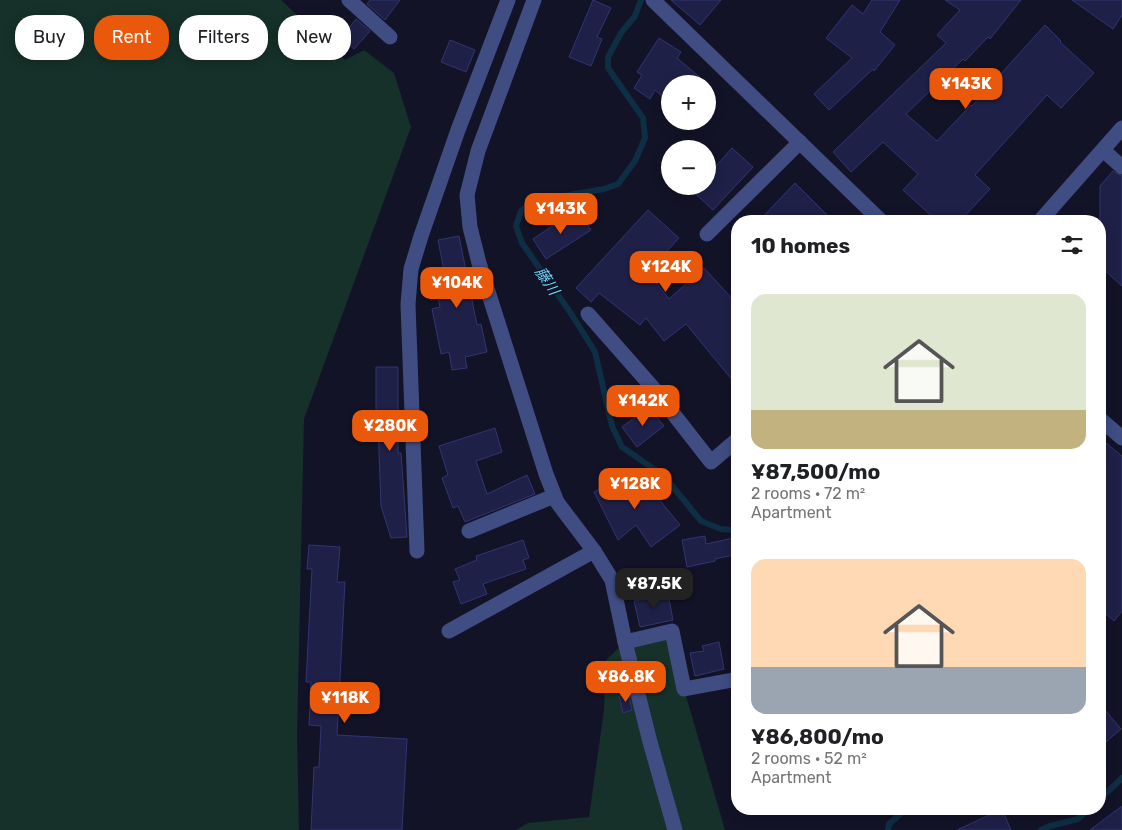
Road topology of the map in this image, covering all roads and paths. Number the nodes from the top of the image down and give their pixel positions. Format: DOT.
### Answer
graph roads {
  1 [pos="349,0"];
  2 [pos="508,0"];
  3 [pos="534,0"];
  4 [pos="656,3"];
  5 [pos="390,37"];
  6 [pos="1122,128"];
  7 [pos="800,142"];
  8 [pos="1104,150"];
  9 [pos="1122,167"];
  10 [pos="875,215"];
  11 [pos="1045,215"];
  12 [pos="707,234"];
  13 [pos="588,314"];
  14 [pos="1106,424"];
  15 [pos="1122,438"];
  16 [pos="731,445"];
  17 [pos="554,496"];
  18 [pos="469,531"];
  19 [pos="417,551"];
  20 [pos="594,551"];
  21 [pos="449,631"];
  22 [pos="625,642"];
  23 [pos="731,679"];
  24 [pos="675,830"];
  1 -- 5 [label="street"];
  2 -- 19 [label="street"];
  3 -- 17 [label="street"];
  4 -- 7 [label="street"];
  6 -- 8 [label="street"];
  7 -- 10 [label="street"];
  7 -- 12 [label="street"];
  8 -- 9 [label="street"];
  8 -- 11 [label="street"];
  13 -- 16 [label="street"];
  14 -- 15 [label="street"];
  17 -- 18 [label="street"];
  17 -- 20 [label="street"];
  20 -- 21 [label="street"];
  20 -- 22 [label="street"];
  22 -- 23 [label="street"];
  22 -- 24 [label="street"];
}
